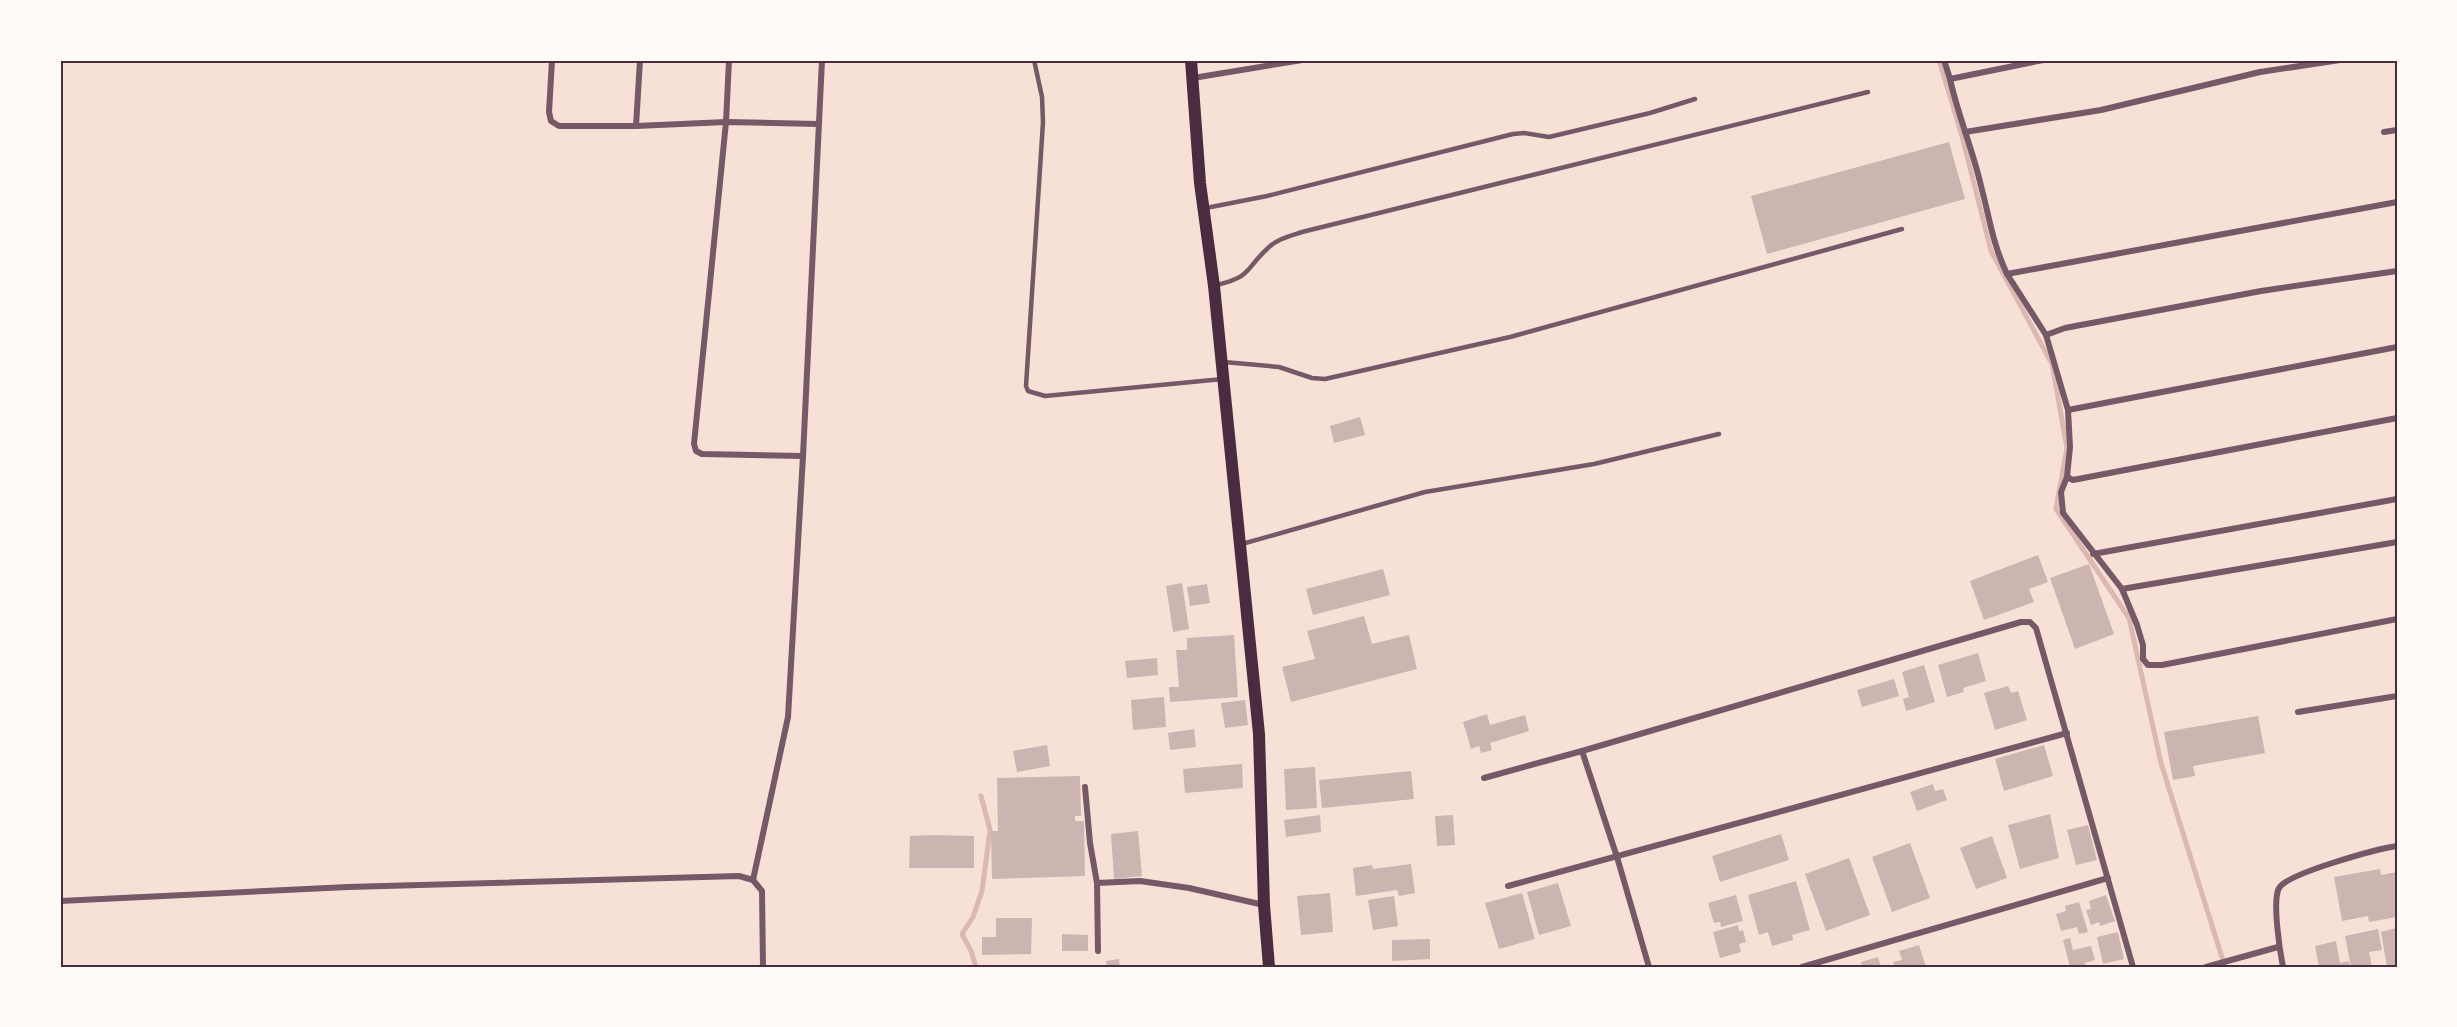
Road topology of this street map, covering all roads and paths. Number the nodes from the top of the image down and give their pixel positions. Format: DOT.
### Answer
graph roads {
  1 [pos="552,60"];
  2 [pos="640,60"];
  3 [pos="729,60"];
  4 [pos="822,60"];
  5 [pos="1034,60"];
  6 [pos="1191,60"];
  7 [pos="1302,60"];
  8 [pos="1944,60"];
  9 [pos="2043,60"];
  10 [pos="2340,60"];
  11 [pos="1193,78"];
  12 [pos="1950,79"];
  13 [pos="1868,92"];
  14 [pos="1695,99"];
  15 [pos="726,122"];
  16 [pos="818,124"];
  17 [pos="636,126"];
  18 [pos="2397,129"];
  19 [pos="1965,132"];
  20 [pos="2384,132"];
  21 [pos="2397,202"];
  22 [pos="1203,208"];
  23 [pos="1902,229"];
  24 [pos="2397,271"];
  25 [pos="2007,274"];
  26 [pos="1214,286"];
  27 [pos="2046,335"];
  28 [pos="2397,347"];
  29 [pos="1221,362"];
  30 [pos="1223,379"];
  31 [pos="2068,410"];
  32 [pos="2397,418"];
  33 [pos="1719,434"];
  34 [pos="803,456"];
  35 [pos="2067,477"];
  36 [pos="2397,499"];
  37 [pos="2397,542"];
  38 [pos="1242,544"];
  39 [pos="2093,554"];
  40 [pos="2122,589"];
  41 [pos="2397,619"];
  42 [pos="2397,696"];
  43 [pos="2298,712"];
  44 [pos="2067,733"];
  45 [pos="1581,751"];
  46 [pos="1484,778"];
  47 [pos="1085,787"];
  48 [pos="2397,846"];
  49 [pos="1617,857"];
  50 [pos="2108,878"];
  51 [pos="753,880"];
  52 [pos="1097,883"];
  53 [pos="1508,885"];
  54 [pos="60,901"];
  55 [pos="1264,905"];
  56 [pos="2278,947"];
  57 [pos="1098,951"];
  58 [pos="763,967"];
  59 [pos="1269,967"];
  60 [pos="1649,967"];
  61 [pos="1802,967"];
  62 [pos="2133,967"];
  63 [pos="2206,967"];
  64 [pos="2283,967"];
  1 -- 17 [label="street"];
  2 -- 17 [label="street"];
  3 -- 15 [label="street"];
  4 -- 16 [label="street"];
  5 -- 30 [label="lane"];
  6 -- 11 [label="main road"];
  7 -- 11 [label="street"];
  8 -- 12 [label="street"];
  9 -- 12 [label="street"];
  10 -- 19 [label="street"];
  11 -- 22 [label="main road"];
  12 -- 19 [label="street"];
  13 -- 26 [label="lane"];
  14 -- 22 [label="lane"];
  15 -- 16 [label="street"];
  15 -- 17 [label="street"];
  15 -- 34 [label="street"];
  16 -- 34 [label="street"];
  18 -- 20 [label="street"];
  19 -- 25 [label="street"];
  21 -- 25 [label="street"];
  22 -- 26 [label="main road"];
  23 -- 29 [label="lane"];
  24 -- 27 [label="street"];
  25 -- 27 [label="street"];
  26 -- 29 [label="main road"];
  27 -- 31 [label="street"];
  28 -- 31 [label="street"];
  29 -- 30 [label="main road"];
  30 -- 38 [label="main road"];
  31 -- 35 [label="street"];
  32 -- 35 [label="street"];
  33 -- 38 [label="lane"];
  34 -- 51 [label="street"];
  35 -- 39 [label="street"];
  36 -- 39 [label="street"];
  37 -- 40 [label="street"];
  38 -- 55 [label="main road"];
  39 -- 40 [label="street"];
  40 -- 41 [label="street"];
  42 -- 43 [label="street"];
  44 -- 45 [label="street"];
  44 -- 49 [label="street"];
  44 -- 50 [label="street"];
  45 -- 46 [label="street"];
  45 -- 49 [label="street"];
  47 -- 52 [label="street"];
  48 -- 56 [label="street"];
  49 -- 53 [label="street"];
  49 -- 60 [label="street"];
  50 -- 61 [label="street"];
  50 -- 62 [label="street"];
  51 -- 54 [label="street"];
  51 -- 58 [label="street"];
  52 -- 55 [label="street"];
  52 -- 57 [label="street"];
  55 -- 59 [label="main road"];
  56 -- 63 [label="street"];
  56 -- 64 [label="street"];
}
